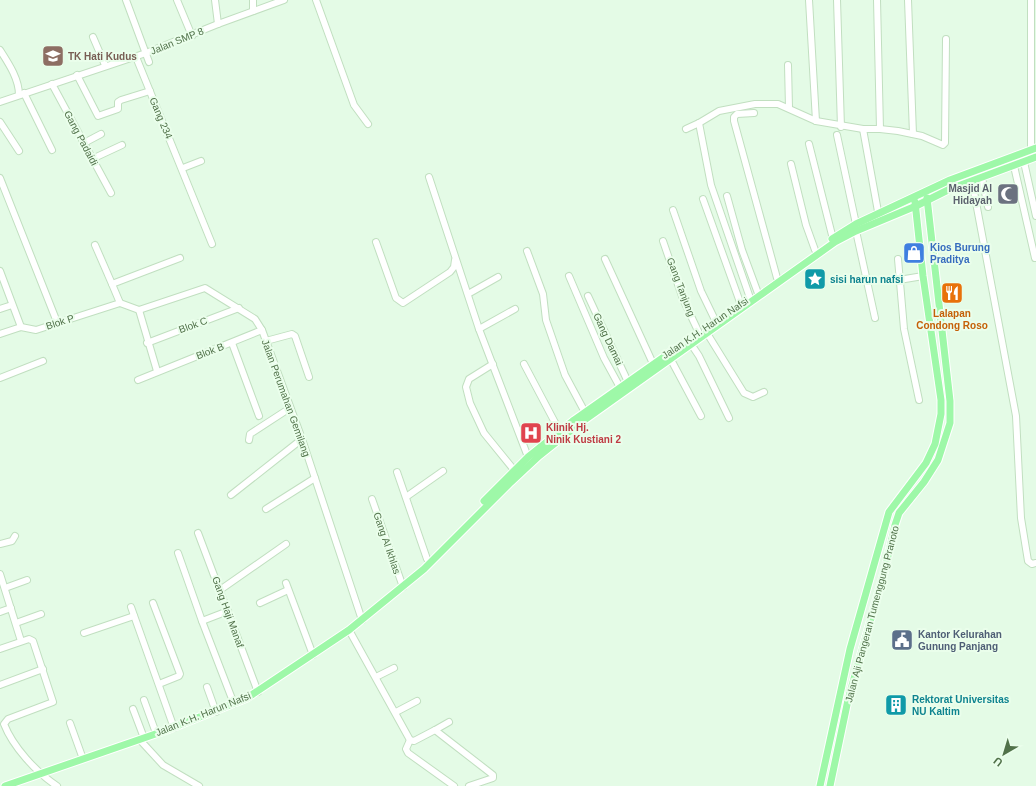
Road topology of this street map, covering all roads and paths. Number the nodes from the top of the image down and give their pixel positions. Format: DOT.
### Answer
graph roads {
  1 [pos="126,0"];
  2 [pos="177,0"];
  3 [pos="215,0"];
  4 [pos="253,0"];
  5 [pos="284,0"];
  6 [pos="316,0"];
  7 [pos="809,0"];
  8 [pos="837,0"];
  9 [pos="877,0"];
  10 [pos="908,0"];
  11 [pos="1031,0"];
  12 [pos="253,11"];
  13 [pos="218,24"];
  14 [pos="192,36"];
  15 [pos="93,37"];
  16 [pos="946,39"];
  17 [pos="0,50"];
  18 [pos="146,53"];
  19 [pos="136,57"];
  20 [pos="149,62"];
  21 [pos="105,65"];
  22 [pos="788,65"];
  23 [pos="77,75"];
  24 [pos="52,84"];
  25 [pos="150,91"];
  26 [pos="21,94"];
  27 [pos="0,102"];
  28 [pos="789,108"];
  29 [pos="754,113"];
  30 [pos="816,121"];
  31 [pos="0,122"];
  32 [pos="699,123"];
  33 [pos="368,124"];
  34 [pos="841,126"];
  35 [pos="686,129"];
  36 [pos="880,129"];
  37 [pos="863,132"];
  38 [pos="101,134"];
  39 [pos="914,134"];
  40 [pos="837,135"];
  41 [pos="84,143"];
  42 [pos="809,144"];
  43 [pos="122,145"];
  44 [pos="1033,148"];
  45 [pos="52,150"];
  46 [pos="19,151"];
  47 [pos="1036,158"];
  48 [pos="92,159"];
  49 [pos="201,161"];
  50 [pos="1024,162"];
  51 [pos="790,164"];
  52 [pos="1014,166"];
  53 [pos="182,168"];
  54 [pos="429,177"];
  55 [pos="0,178"];
  56 [pos="982,178"];
  57 [pos="972,181"];
  58 [pos="926,192"];
  59 [pos="111,193"];
  60 [pos="727,196"];
  61 [pos="915,198"];
  62 [pos="703,200"];
  63 [pos="927,201"];
  64 [pos="916,206"];
  65 [pos="988,207"];
  66 [pos="674,210"];
  67 [pos="879,213"];
  68 [pos="1036,216"];
  69 [pos="880,221"];
  70 [pos="856,228"];
  71 [pos="833,239"];
  72 [pos="664,241"];
  73 [pos="376,242"];
  74 [pos="212,244"];
  75 [pos="95,245"];
  76 [pos="816,250"];
  77 [pos="527,251"];
  78 [pos="180,258"];
  79 [pos="456,258"];
  80 [pos="605,258"];
  81 [pos="1035,258"];
  82 [pos="898,259"];
  83 [pos="0,271"];
  84 [pos="569,276"];
  85 [pos="923,276"];
  86 [pos="498,277"];
  87 [pos="777,278"];
  88 [pos="899,280"];
  89 [pos="112,284"];
  90 [pos="468,294"];
  91 [pos="758,294"];
  92 [pos="588,296"];
  93 [pos="750,298"];
  94 [pos="120,303"];
  95 [pos="12,305"];
  96 [pos="741,305"];
  97 [pos="239,308"];
  98 [pos="0,309"];
  99 [pos="515,309"];
  100 [pos="138,310"];
  101 [pos="875,318"];
  102 [pos="57,322"];
  103 [pos="716,322"];
  104 [pos="21,327"];
  105 [pos="479,329"];
  106 [pos="262,330"];
  107 [pos="704,332"];
  108 [pos="0,334"];
  109 [pos="266,341"];
  110 [pos="147,342"];
  111 [pos="232,343"];
  112 [pos="691,344"];
  113 [pos="670,356"];
  114 [pos="43,361"];
  115 [pos="493,364"];
  116 [pos="524,364"];
  117 [pos="654,366"];
  118 [pos="157,371"];
  119 [pos="0,378"];
  120 [pos="309,378"];
  121 [pos="138,380"];
  122 [pos="628,382"];
  123 [pos="621,390"];
  124 [pos="764,392"];
  125 [pos="919,400"];
  126 [pos="288,404"];
  127 [pos="586,415"];
  128 [pos="259,416"];
  129 [pos="701,416"];
  130 [pos="729,418"];
  131 [pos="560,432"];
  132 [pos="302,439"];
  133 [pos="248,440"];
  134 [pos="528,457"];
  135 [pos="514,470"];
  136 [pos="443,471"];
  137 [pos="397,472"];
  138 [pos="314,478"];
  139 [pos="507,482"];
  140 [pos="231,495"];
  141 [pos="406,497"];
  142 [pos="372,499"];
  143 [pos="266,509"];
  144 [pos="198,533"];
  145 [pos="15,536"];
  146 [pos="0,544"];
  147 [pos="286,544"];
  148 [pos="178,553"];
  149 [pos="427,559"];
  150 [pos="1036,563"];
  151 [pos="418,572"];
  152 [pos="0,574"];
  153 [pos="27,580"];
  154 [pos="286,583"];
  155 [pos="403,587"];
  156 [pos="5,588"];
  157 [pos="220,590"];
  158 [pos="288,590"];
  159 [pos="153,603"];
  160 [pos="260,603"];
  161 [pos="131,607"];
  162 [pos="11,608"];
  163 [pos="228,611"];
  164 [pos="0,612"];
  165 [pos="41,614"];
  166 [pos="134,616"];
  167 [pos="362,620"];
  168 [pos="202,621"];
  169 [pos="16,623"];
  170 [pos="349,630"];
  171 [pos="84,633"];
  172 [pos="21,641"];
  173 [pos="0,649"];
  174 [pos="313,655"];
  175 [pos="394,668"];
  176 [pos="43,669"];
  177 [pos="376,677"];
  178 [pos="159,684"];
  179 [pos="0,685"];
  180 [pos="207,688"];
  181 [pos="258,692"];
  182 [pos="838,698"];
  183 [pos="144,700"];
  184 [pos="848,700"];
  185 [pos="417,701"];
  186 [pos="234,704"];
  187 [pos="132,709"];
  188 [pos="216,712"];
  189 [pos="396,712"];
  190 [pos="449,722"];
  191 [pos="70,723"];
  192 [pos="174,728"];
  193 [pos="435,730"];
  194 [pos="156,733"];
  195 [pos="142,739"];
  196 [pos="410,740"];
  197 [pos="83,759"];
  198 [pos="39,774"];
  199 [pos="439,775"];
  200 [pos="9,785"];
  201 [pos="57,786"];
  202 [pos="199,786"];
  203 [pos="446,786"];
  204 [pos="454,786"];
  205 [pos="469,786"];
  206 [pos="820,786"];
  207 [pos="830,786"];
  1 -- 18 [label="street"];
  2 -- 14 [label="street"];
  3 -- 13 [label="street"];
  4 -- 12 [label="street"];
  5 -- 12 [label="street, Jalan SMP 8"];
  6 -- 33 [label="street"];
  7 -- 30 [label="street"];
  8 -- 34 [label="street"];
  9 -- 36 [label="street"];
  10 -- 39 [label="street"];
  11 -- 44 [label="street"];
  12 -- 13 [label="street, Jalan SMP 8"];
  13 -- 14 [label="street, Jalan SMP 8"];
  14 -- 18 [label="street, Jalan SMP 8"];
  15 -- 21 [label="street"];
  16 -- 39 [label="street"];
  17 -- 26 [label="street"];
  18 -- 19 [label="street, Jalan SMP 8"];
  18 -- 20 [label="street"];
  19 -- 21 [label="street, Jalan SMP 8"];
  19 -- 25 [label="street, Gang 234"];
  21 -- 23 [label="street, Jalan SMP 8"];
  22 -- 28 [label="street"];
  23 -- 24 [label="street, Jalan SMP 8"];
  23 -- 25 [label="street"];
  24 -- 26 [label="street, Jalan SMP 8"];
  24 -- 41 [label="street, Gang Padaidi"];
  25 -- 53 [label="street, Gang 234"];
  26 -- 27 [label="street, Jalan SMP 8"];
  26 -- 45 [label="street"];
  28 -- 30 [label="street"];
  28 -- 32 [label="street"];
  29 -- 87 [label="street"];
  30 -- 34 [label="street"];
  31 -- 46 [label="street"];
  32 -- 35 [label="street"];
  32 -- 93 [label="street"];
  34 -- 37 [label="street"];
  36 -- 37 [label="street"];
  36 -- 39 [label="street"];
  37 -- 67 [label="street"];
  38 -- 41 [label="street"];
  40 -- 70 [label="street"];
  41 -- 48 [label="street, Gang Padaidi"];
  42 -- 71 [label="street"];
  43 -- 48 [label="street"];
  44 -- 58 [label="main road, Jalan K.H. Harun Nafsi"];
  47 -- 50 [label="main road, Jalan K.H. Harun Nafsi"];
  48 -- 59 [label="street, Gang Padaidi"];
  49 -- 53 [label="street"];
  50 -- 52 [label="main road, Jalan K.H. Harun Nafsi"];
  50 -- 68 [label="street"];
  51 -- 76 [label="street"];
  52 -- 56 [label="main road, Jalan K.H. Harun Nafsi"];
  52 -- 81 [label="street"];
  53 -- 74 [label="street, Gang 234"];
  54 -- 79 [label="street"];
  55 -- 102 [label="street"];
  56 -- 57 [label="main road, Jalan K.H. Harun Nafsi"];
  56 -- 65 [label="street"];
  57 -- 63 [label="main road, Jalan K.H. Harun Nafsi"];
  57 -- 150 [label="street"];
  58 -- 61 [label="main road, Jalan K.H. Harun Nafsi"];
  58 -- 63 [label="main road, Jalan Aji Pangeran Tumenggung Pranoto"];
  60 -- 91 [label="street"];
  61 -- 64 [label="main road, Jalan Aji Pangeran Tumenggung Pranoto"];
  61 -- 67 [label="main road, Jalan K.H. Harun Nafsi"];
  62 -- 96 [label="street"];
  63 -- 64 [label="main road, Jalan K.H. Harun Nafsi"];
  63 -- 184 [label="main road, Jalan Aji Pangeran Tumenggung Pranoto"];
  64 -- 69 [label="main road, Jalan K.H. Harun Nafsi"];
  64 -- 85 [label="main road, Jalan Aji Pangeran Tumenggung Pranoto"];
  66 -- 103 [label="street"];
  67 -- 69 [label="street"];
  67 -- 70 [label="main road, Jalan K.H. Harun Nafsi"];
  69 -- 70 [label="main road, Jalan K.H. Harun Nafsi"];
  70 -- 71 [label="main road, Jalan K.H. Harun Nafsi"];
  70 -- 91 [label="main road, Jalan K.H. Harun Nafsi"];
  70 -- 101 [label="street"];
  71 -- 76 [label="main road, Jalan K.H. Harun Nafsi"];
  72 -- 107 [label="street, Gang Tanjung"];
  73 -- 79 [label="street"];
  75 -- 89 [label="street"];
  76 -- 87 [label="main road, Jalan K.H. Harun Nafsi"];
  77 -- 127 [label="street"];
  78 -- 89 [label="street"];
  79 -- 90 [label="street"];
  80 -- 117 [label="street"];
  82 -- 88 [label="street"];
  83 -- 95 [label="street"];
  84 -- 123 [label="street"];
  85 -- 88 [label="street"];
  85 -- 182 [label="main road, Jalan Aji Pangeran Tumenggung Pranoto"];
  86 -- 90 [label="street"];
  87 -- 91 [label="main road, Jalan K.H. Harun Nafsi"];
  88 -- 125 [label="street"];
  89 -- 94 [label="street"];
  90 -- 105 [label="street"];
  91 -- 93 [label="main road, Jalan K.H. Harun Nafsi"];
  91 -- 107 [label="main road, Jalan K.H. Harun Nafsi"];
  92 -- 122 [label="street, Gang Damai"];
  93 -- 96 [label="main road, Jalan K.H. Harun Nafsi"];
  94 -- 100 [label="street"];
  94 -- 102 [label="street, Blok P"];
  95 -- 98 [label="street"];
  95 -- 104 [label="street"];
  96 -- 103 [label="main road, Jalan K.H. Harun Nafsi"];
  97 -- 100 [label="street, Jalan Perumahan Gemilang"];
  97 -- 106 [label="street, Jalan Perumahan Gemilang"];
  97 -- 110 [label="street, Blok C"];
  99 -- 105 [label="street"];
  100 -- 110 [label="street"];
  102 -- 104 [label="street, Blok P"];
  103 -- 107 [label="main road, Jalan K.H. Harun Nafsi"];
  104 -- 108 [label="street, Blok P"];
  105 -- 115 [label="street"];
  106 -- 109 [label="street, Jalan Perumahan Gemilang"];
  106 -- 111 [label="street, Blok B"];
  107 -- 112 [label="main road, Jalan K.H. Harun Nafsi"];
  107 -- 113 [label="main road, Jalan K.H. Harun Nafsi"];
  107 -- 124 [label="street, Gang Tanjung"];
  109 -- 120 [label="street"];
  109 -- 126 [label="street, Jalan Perumahan Gemilang"];
  110 -- 118 [label="street"];
  111 -- 118 [label="street, Blok B"];
  111 -- 128 [label="street"];
  112 -- 113 [label="main road, Jalan K.H. Harun Nafsi"];
  112 -- 130 [label="street"];
  113 -- 117 [label="main road, Jalan K.H. Harun Nafsi"];
  113 -- 129 [label="street"];
  114 -- 119 [label="street"];
  115 -- 134 [label="street"];
  115 -- 135 [label="street"];
  116 -- 131 [label="street"];
  117 -- 122 [label="main road, Jalan K.H. Harun Nafsi"];
  117 -- 123 [label="main road, Jalan K.H. Harun Nafsi"];
  118 -- 121 [label="street, Blok B"];
  122 -- 123 [label="main road, Jalan K.H. Harun Nafsi"];
  123 -- 127 [label="main road, Jalan K.H. Harun Nafsi"];
  126 -- 132 [label="street, Jalan Perumahan Gemilang"];
  126 -- 133 [label="street"];
  127 -- 131 [label="main road, Jalan K.H. Harun Nafsi"];
  127 -- 139 [label="main road, Jalan K.H. Harun Nafsi"];
  131 -- 134 [label="main road, Jalan K.H. Harun Nafsi"];
  132 -- 138 [label="street, Jalan Perumahan Gemilang"];
  132 -- 140 [label="street"];
  134 -- 135 [label="main road, Jalan K.H. Harun Nafsi"];
  135 -- 139 [label="main road, Jalan K.H. Harun Nafsi"];
  136 -- 141 [label="street"];
  137 -- 141 [label="street"];
  138 -- 143 [label="street"];
  138 -- 167 [label="street, Jalan Perumahan Gemilang"];
  139 -- 149 [label="main road, Jalan K.H. Harun Nafsi"];
  139 -- 151 [label="main road, Jalan K.H. Harun Nafsi"];
  141 -- 149 [label="street"];
  142 -- 155 [label="street, Gang Al Ikhlas"];
  144 -- 157 [label="street, Gang Haji Manaf"];
  145 -- 146 [label="street"];
  147 -- 157 [label="street"];
  148 -- 168 [label="street"];
  149 -- 151 [label="main road, Jalan K.H. Harun Nafsi"];
  151 -- 155 [label="main road, Jalan K.H. Harun Nafsi"];
  152 -- 156 [label="street"];
  153 -- 156 [label="street"];
  154 -- 158 [label="street"];
  155 -- 167 [label="main road, Jalan K.H. Harun Nafsi"];
  156 -- 162 [label="street"];
  157 -- 163 [label="street, Gang Haji Manaf"];
  158 -- 160 [label="street"];
  158 -- 174 [label="street"];
  159 -- 178 [label="street"];
  161 -- 166 [label="street"];
  162 -- 164 [label="street"];
  162 -- 169 [label="street"];
  163 -- 168 [label="street"];
  163 -- 181 [label="street, Gang Haji Manaf"];
  165 -- 169 [label="street"];
  166 -- 171 [label="street"];
  166 -- 178 [label="street"];
  167 -- 170 [label="main road, Jalan K.H. Harun Nafsi"];
  168 -- 186 [label="street"];
  169 -- 172 [label="street"];
  170 -- 174 [label="main road, Jalan K.H. Harun Nafsi"];
  170 -- 177 [label="street"];
  172 -- 173 [label="street"];
  172 -- 176 [label="street"];
  174 -- 181 [label="main road, Jalan K.H. Harun Nafsi"];
  175 -- 177 [label="street"];
  176 -- 179 [label="street"];
  176 -- 198 [label="street"];
  177 -- 189 [label="street"];
  178 -- 192 [label="street"];
  180 -- 188 [label="street"];
  181 -- 186 [label="main road, Jalan K.H. Harun Nafsi"];
  182 -- 184 [label="main road"];
  182 -- 206 [label="main road, Jalan Aji Pangeran Tumenggung Pranoto"];
  183 -- 194 [label="street"];
  184 -- 207 [label="main road, Jalan Aji Pangeran Tumenggung Pranoto"];
  185 -- 189 [label="street"];
  186 -- 188 [label="main road, Jalan K.H. Harun Nafsi"];
  187 -- 195 [label="street"];
  188 -- 192 [label="main road, Jalan K.H. Harun Nafsi"];
  189 -- 196 [label="street"];
  190 -- 193 [label="street"];
  191 -- 197 [label="street"];
  192 -- 194 [label="main road, Jalan K.H. Harun Nafsi"];
  193 -- 196 [label="street"];
  193 -- 205 [label="street"];
  194 -- 195 [label="main road, Jalan K.H. Harun Nafsi"];
  195 -- 197 [label="main road, Jalan K.H. Harun Nafsi"];
  195 -- 202 [label="street"];
  196 -- 199 [label="street"];
  197 -- 198 [label="main road, Jalan K.H. Harun Nafsi"];
  198 -- 200 [label="main road, Jalan K.H. Harun Nafsi"];
  198 -- 201 [label="street"];
  199 -- 203 [label="street"];
  199 -- 204 [label="street"];
}
